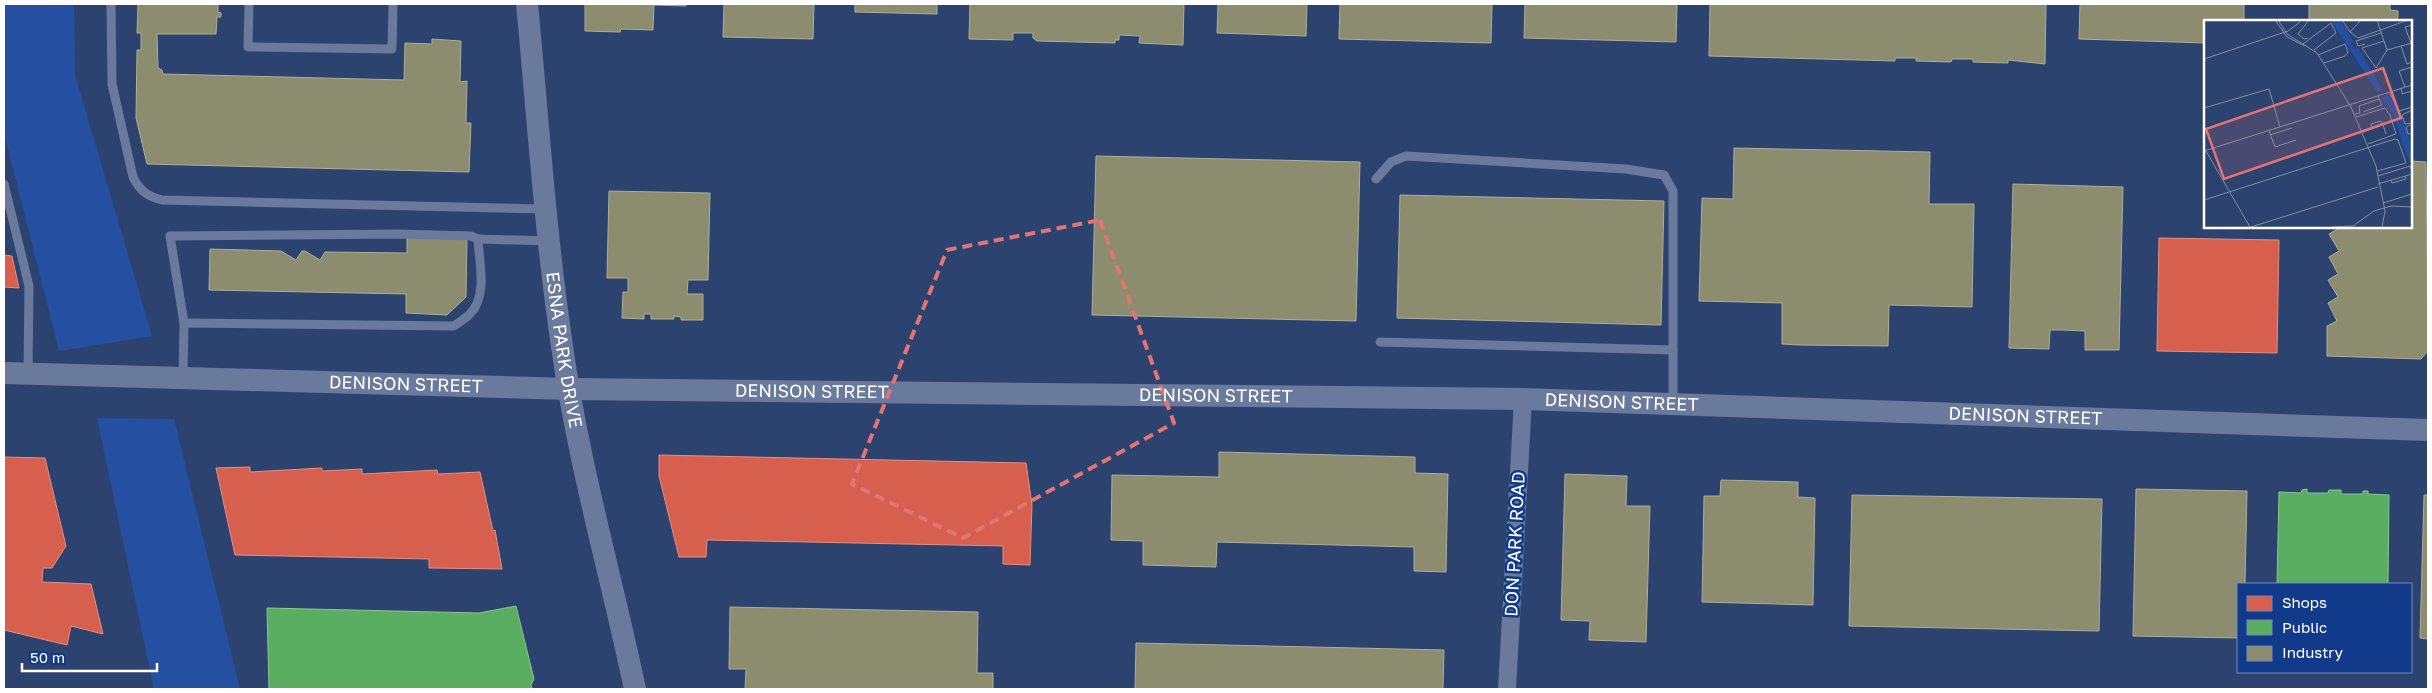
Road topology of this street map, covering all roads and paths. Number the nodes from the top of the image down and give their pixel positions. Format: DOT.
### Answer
graph roads {
  1 [pos="110,4"];
  2 [pos="249,4"];
  3 [pos="393,4"];
  4 [pos="527,4"];
  5 [pos="1376,179"];
  6 [pos="4,184"];
  7 [pos="546,209"];
  8 [pos="478,239"];
  9 [pos="549,241"];
  10 [pos="184,323"];
  11 [pos="1380,342"];
  12 [pos="1673,350"];
  13 [pos="4,374"];
  14 [pos="28,374"];
  15 [pos="183,378"];
  16 [pos="570,389"];
  17 [pos="1523,399"];
  18 [pos="1672,403"];
  19 [pos="2428,430"];
  20 [pos="635,689"];
  21 [pos="1507,689"];
  1 -- 7 [label="lane"];
  2 -- 3 [label="lane"];
  4 -- 7 [label="street, ESNA PARK DRIVE"];
  5 -- 12 [label="lane"];
  6 -- 14 [label="lane"];
  7 -- 9 [label="street, ESNA PARK DRIVE"];
  8 -- 9 [label="lane"];
  8 -- 10 [label="lane"];
  8 -- 10 [label="lane"];
  9 -- 16 [label="street, ESNA PARK DRIVE"];
  10 -- 15 [label="lane"];
  11 -- 12 [label="lane"];
  12 -- 18 [label="lane"];
  13 -- 14 [label="street, DENISON STREET"];
  14 -- 15 [label="street, DENISON STREET"];
  15 -- 16 [label="street, DENISON STREET"];
  16 -- 17 [label="street, DENISON STREET"];
  16 -- 20 [label="street, ESNA PARK DRIVE"];
  17 -- 18 [label="street, DENISON STREET"];
  17 -- 21 [label="street, DON PARK ROAD"];
  18 -- 19 [label="street, DENISON STREET"];
}
